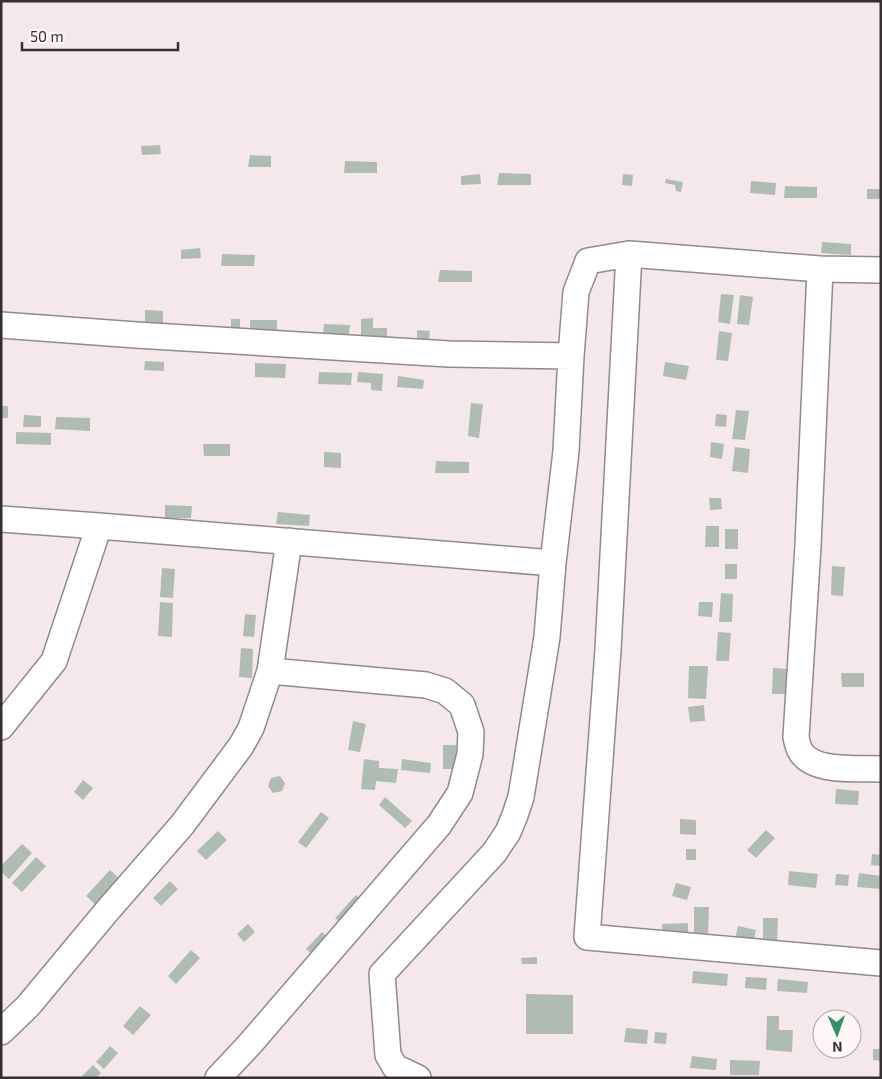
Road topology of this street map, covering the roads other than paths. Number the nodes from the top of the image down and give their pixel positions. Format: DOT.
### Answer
graph roads {
  1 [pos="629,254"];
  2 [pos="820,269"];
  3 [pos="881,270"];
  4 [pos="1,325"];
  5 [pos="571,356"];
  6 [pos="1,520"];
  7 [pos="100,526"];
  8 [pos="289,541"];
  9 [pos="553,563"];
  10 [pos="270,671"];
  11 [pos="1,727"];
  12 [pos="881,769"];
  13 [pos="881,963"];
  14 [pos="1,1032"];
  15 [pos="390,1072"];
  16 [pos="218,1078"];
  17 [pos="418,1078"];
  1 -- 2 [label="street"];
  1 -- 5 [label="street"];
  1 -- 13 [label="street"];
  2 -- 3 [label="street"];
  2 -- 12 [label="street"];
  4 -- 5 [label="street"];
  5 -- 9 [label="street"];
  6 -- 7 [label="street"];
  7 -- 8 [label="street"];
  7 -- 11 [label="street"];
  8 -- 9 [label="street"];
  8 -- 10 [label="street"];
  9 -- 15 [label="street"];
  10 -- 14 [label="street"];
  10 -- 16 [label="street"];
  15 -- 17 [label="street"];
}
